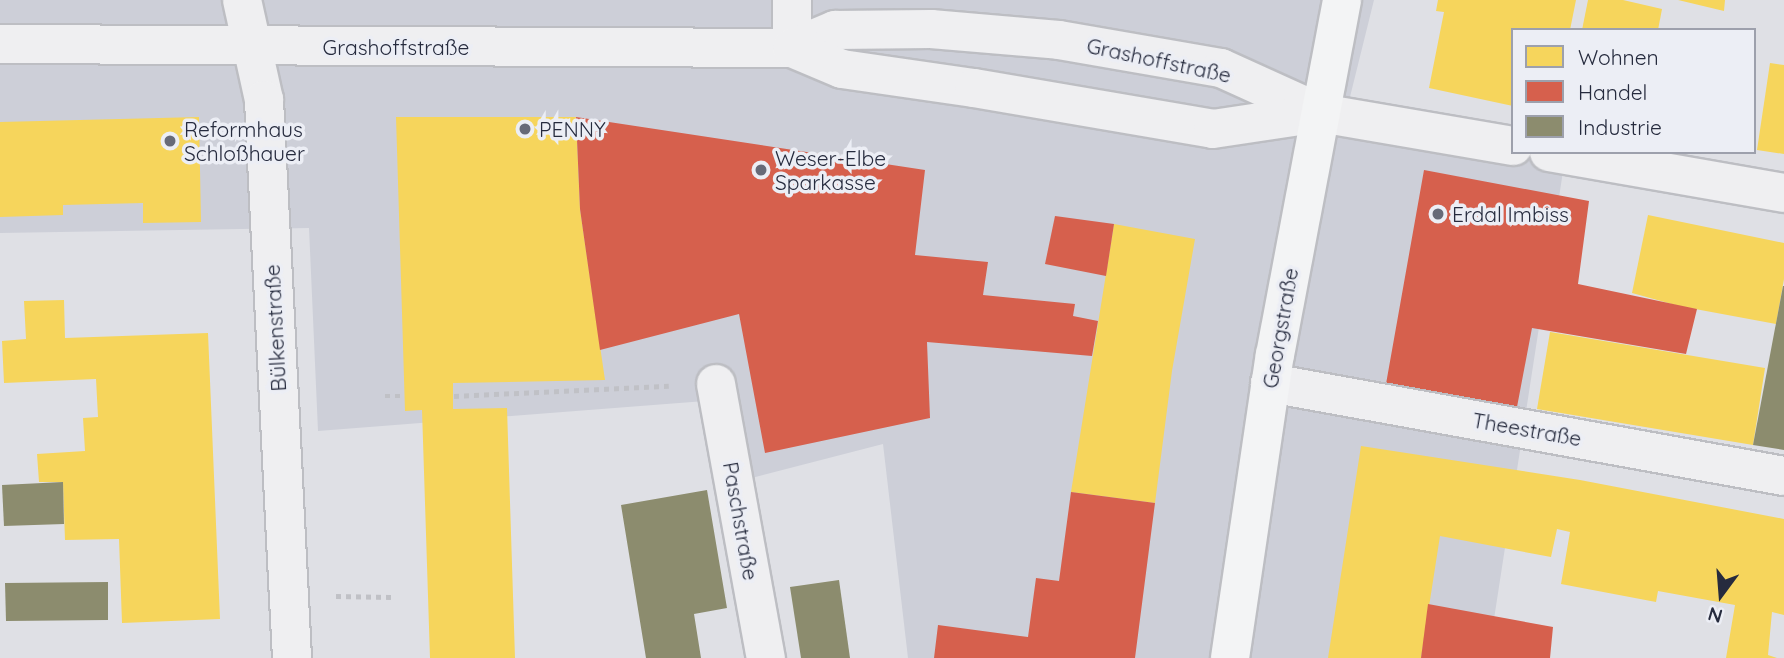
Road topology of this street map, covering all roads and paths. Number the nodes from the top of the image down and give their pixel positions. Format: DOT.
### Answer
graph roads {
  1 [pos="242,0"];
  2 [pos="792,0"];
  3 [pos="1342,0"];
  4 [pos="0,44"];
  5 [pos="251,47"];
  6 [pos="792,48"];
  7 [pos="1320,113"];
  8 [pos="1511,146"];
  9 [pos="1560,154"];
  10 [pos="1784,193"];
  11 [pos="1270,383"];
  12 [pos="716,384"];
  13 [pos="385,396"];
  14 [pos="405,396"];
  15 [pos="454,396"];
  16 [pos="1784,476"];
  17 [pos="292,658"];
  18 [pos="766,658"];
  19 [pos="1230,658"];
  1 -- 5 [label="street, Bülkenstraße"];
  2 -- 6 [label="street"];
  3 -- 7 [label="main road, Georgstraße"];
  4 -- 5 [label="street, Grashoffstraße"];
  5 -- 6 [label="street, Grashoffstraße"];
  5 -- 17 [label="street, Bülkenstraße"];
  6 -- 7 [label="street, Grashoffstraße"];
  6 -- 7 [label="street, Grashoffstraße"];
  7 -- 8 [label="street"];
  7 -- 11 [label="main road, Georgstraße"];
  9 -- 10 [label="street"];
  11 -- 16 [label="street, Theestraße"];
  11 -- 19 [label="main road, Georgstraße"];
  12 -- 15 [label="path"];
  12 -- 18 [label="street, Paschstraße"];
  13 -- 14 [label="path"];
}
